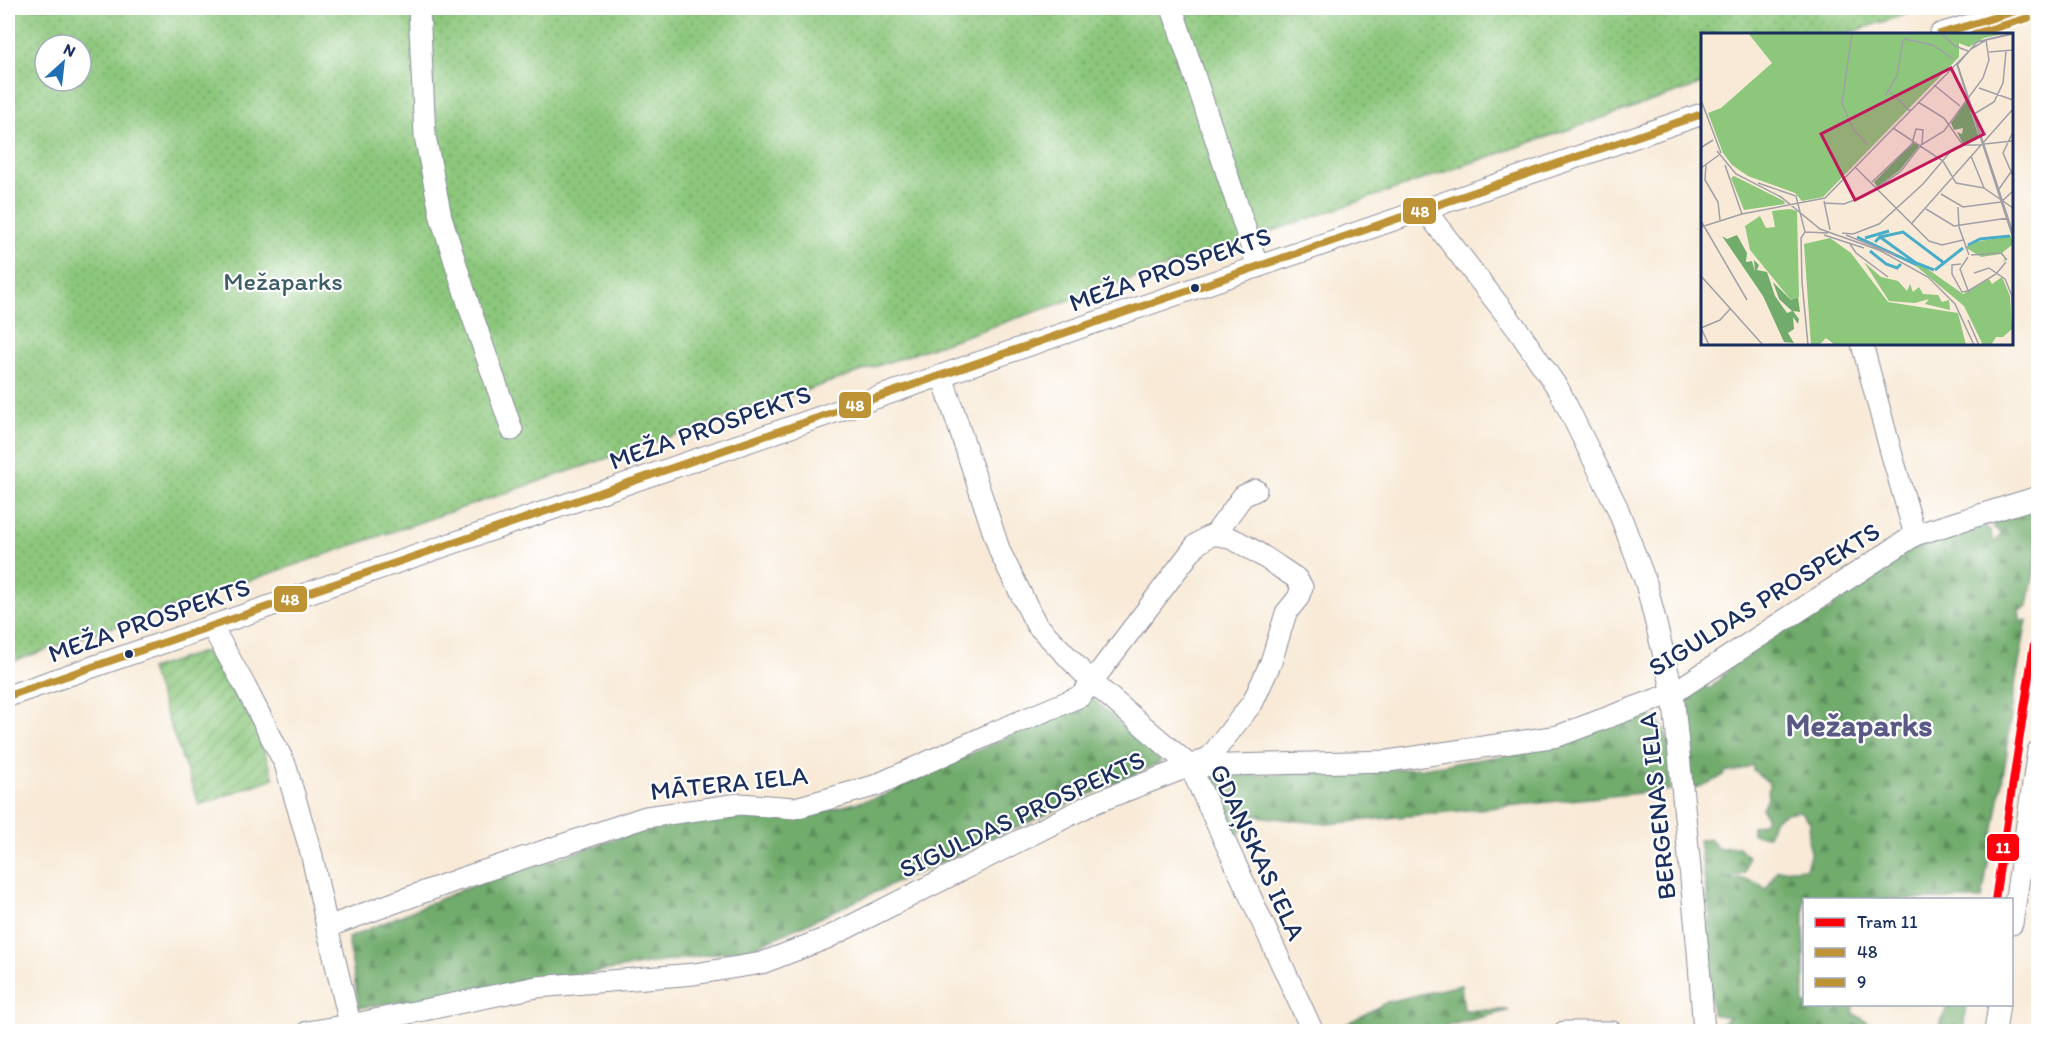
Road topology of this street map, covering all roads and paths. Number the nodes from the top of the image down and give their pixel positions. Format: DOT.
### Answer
graph roads {
  1 [pos="419,8"];
  2 [pos="1172,8"];
  3 [pos="2025,8"];
  4 [pos="1943,33"];
  5 [pos="1701,114"];
  6 [pos="1425,210"];
  7 [pos="1258,267"];
  8 [pos="1862,345"];
  9 [pos="942,376"];
  10 [pos="512,430"];
  11 [pos="1256,490"];
  12 [pos="2038,496"];
  13 [pos="1215,534"];
  14 [pos="1915,535"];
  15 [pos="212,627"];
  16 [pos="1092,682"];
  17 [pos="1673,693"];
  18 [pos="8,696"];
  19 [pos="2038,751"];
  20 [pos="1190,766"];
  21 [pos="2013,917"];
  22 [pos="327,927"];
  23 [pos="1999,1006"];
  24 [pos="351,1028"];
  25 [pos="307,1032"];
  26 [pos="1312,1032"];
  27 [pos="1564,1032"];
  28 [pos="1612,1032"];
  29 [pos="1704,1032"];
  30 [pos="1995,1032"];
  1 -- 10 [label="street"];
  2 -- 7 [label="street"];
  3 -- 4 [label="street"];
  5 -- 6 [label="street, MEŽA PROSPEKTS"];
  6 -- 7 [label="street, MEŽA PROSPEKTS"];
  6 -- 17 [label="street, BERGENAS IELA"];
  7 -- 9 [label="street, MEŽA PROSPEKTS"];
  8 -- 14 [label="street"];
  9 -- 15 [label="street, MEŽA PROSPEKTS"];
  9 -- 16 [label="street, GDAŅSKAS IELA"];
  11 -- 13 [label="street, MĀTERA IELA"];
  12 -- 14 [label="street, SIGULDAS PROSPEKTS"];
  13 -- 16 [label="street, MĀTERA IELA"];
  13 -- 20 [label="street"];
  14 -- 17 [label="street, SIGULDAS PROSPEKTS"];
  15 -- 18 [label="street, MEŽA PROSPEKTS"];
  15 -- 22 [label="street"];
  16 -- 20 [label="street, GDAŅSKAS IELA"];
  16 -- 22 [label="street, MĀTERA IELA"];
  17 -- 20 [label="street, SIGULDAS PROSPEKTS"];
  17 -- 29 [label="street, BERGENAS IELA"];
  19 -- 21 [label="street"];
  20 -- 24 [label="street, SIGULDAS PROSPEKTS"];
  20 -- 26 [label="street, GDAŅSKAS IELA"];
  22 -- 24 [label="street"];
  23 -- 30 [label="street"];
  24 -- 25 [label="street, SIGULDAS PROSPEKTS"];
  27 -- 28 [label="street"];
}
